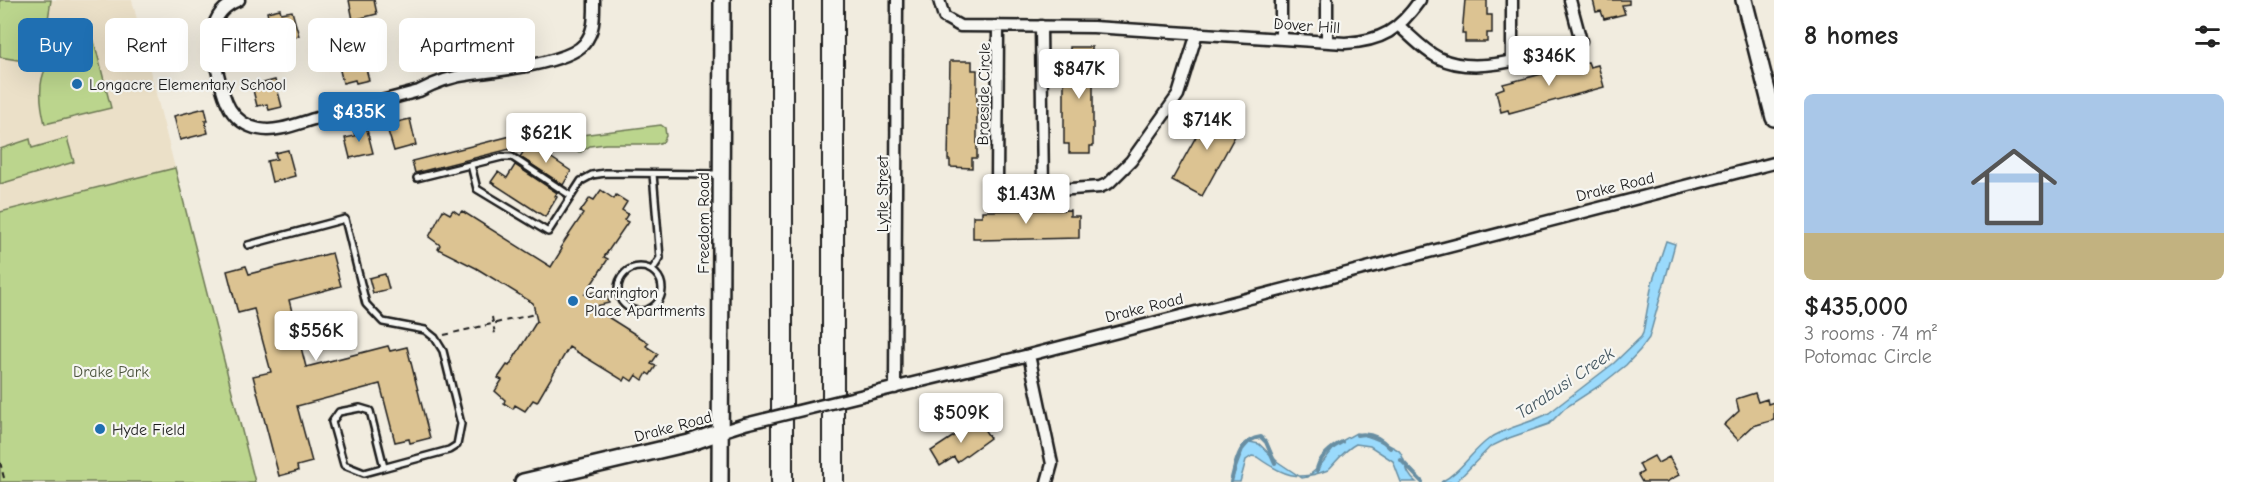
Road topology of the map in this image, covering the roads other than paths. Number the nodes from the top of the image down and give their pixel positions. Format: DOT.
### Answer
graph roads {
  1 [pos="239,0"];
  2 [pos="594,0"];
  3 [pos="722,0"];
  4 [pos="782,0"];
  5 [pos="833,0"];
  6 [pos="897,0"];
  7 [pos="939,0"];
  8 [pos="1281,0"];
  9 [pos="1327,0"];
  10 [pos="1420,0"];
  11 [pos="1512,0"];
  12 [pos="1570,0"];
  13 [pos="1744,0"];
  14 [pos="998,26"];
  15 [pos="1041,26"];
  16 [pos="1399,26"];
  17 [pos="1197,33"];
  18 [pos="1281,39"];
  19 [pos="1327,42"];
  20 [pos="1512,60"];
  21 [pos="1774,118"];
  22 [pos="1774,163"];
  23 [pos="471,165"];
  24 [pos="653,174"];
  25 [pos="721,174"];
  26 [pos="417,178"];
  27 [pos="1043,191"];
  28 [pos="572,196"];
  29 [pos="248,245"];
  30 [pos="651,270"];
  31 [pos="1029,355"];
  32 [pos="895,388"];
  33 [pos="720,432"];
  34 [pos="384,467"];
  35 [pos="523,482"];
  36 [pos="720,482"];
  37 [pos="782,482"];
  38 [pos="833,482"];
  39 [pos="1047,482"];
  1 -- 2 [label="street"];
  3 -- 25 [label="street, Freedom Road"];
  4 -- 37 [label="highway"];
  5 -- 38 [label="highway"];
  6 -- 32 [label="street, Lytle Street"];
  7 -- 14 [label="street, Dover Hill"];
  8 -- 18 [label="street"];
  9 -- 19 [label="street"];
  10 -- 16 [label="street, Dover Hill"];
  11 -- 20 [label="street"];
  12 -- 20 [label="street"];
  13 -- 21 [label="street"];
  14 -- 15 [label="street, Dover Hill"];
  14 -- 27 [label="street, Braeside Circle"];
  15 -- 17 [label="street, Dover Hill"];
  15 -- 27 [label="street"];
  16 -- 19 [label="street, Dover Hill"];
  16 -- 20 [label="street"];
  17 -- 18 [label="street, Dover Hill"];
  17 -- 27 [label="street, Braeside Circle"];
  18 -- 19 [label="street, Dover Hill"];
  22 -- 31 [label="street, Drake Road"];
  23 -- 26 [label="lane"];
  23 -- 28 [label="lane"];
  23 -- 28 [label="lane"];
  24 -- 25 [label="lane"];
  24 -- 28 [label="lane"];
  24 -- 30 [label="lane"];
  25 -- 33 [label="street, Freedom Road"];
  29 -- 34 [label="lane"];
  30 -- 30 [label="lane"];
  31 -- 32 [label="street, Drake Road"];
  31 -- 39 [label="street"];
  32 -- 33 [label="street, Drake Road, bridge"];
  33 -- 35 [label="street, Drake Road"];
  33 -- 36 [label="street, Freedom Road"];
  34 -- 34 [label="lane"];
}
